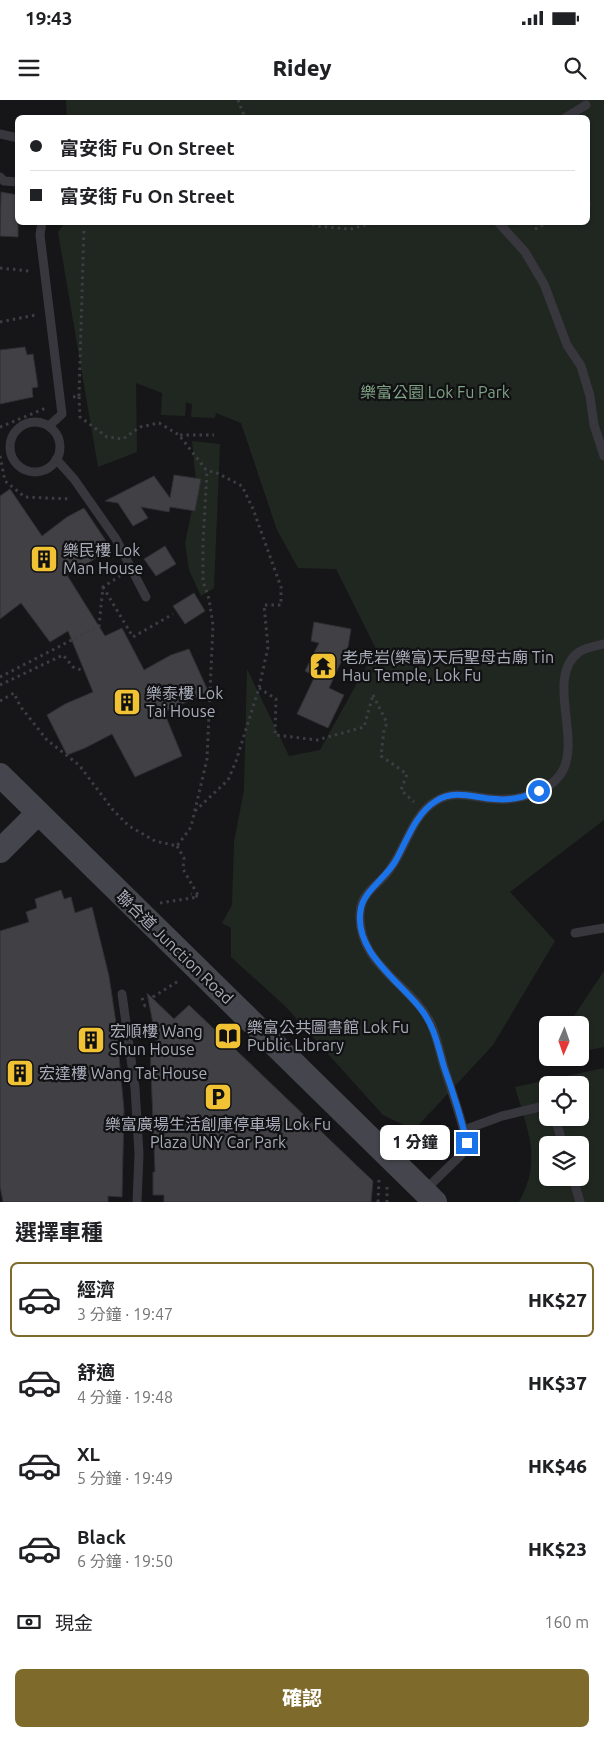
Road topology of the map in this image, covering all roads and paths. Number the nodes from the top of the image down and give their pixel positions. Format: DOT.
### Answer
graph roads {
  1 [pos="238,100"];
  2 [pos="586,104"];
  3 [pos="244,115"];
  4 [pos="570,115"];
  5 [pos="0,134"];
  6 [pos="15,137"];
  7 [pos="0,177"];
  8 [pos="15,182"];
  9 [pos="42,225"];
  10 [pos="314,225"];
  11 [pos="365,225"];
  12 [pos="501,225"];
  13 [pos="543,225"];
  14 [pos="84,227"];
  15 [pos="535,229"];
  16 [pos="0,268"];
  17 [pos="30,279"];
  18 [pos="35,306"];
  19 [pos="37,315"];
  20 [pos="0,322"];
  21 [pos="38,324"];
  22 [pos="79,396"];
  23 [pos="45,399"];
  24 [pos="60,401"];
  25 [pos="46,408"];
  26 [pos="49,426"];
  27 [pos="0,427"];
  28 [pos="179,435"];
  29 [pos="214,435"];
  30 [pos="0,456"];
  31 [pos="604,456"];
  32 [pos="56,459"];
  33 [pos="208,471"];
  34 [pos="5,481"];
  35 [pos="0,482"];
  36 [pos="87,499"];
  37 [pos="132,568"];
  38 [pos="103,588"];
  39 [pos="146,597"];
  40 [pos="172,614"];
  41 [pos="604,644"];
  42 [pos="17,668"];
  43 [pos="81,670"];
  44 [pos="22,675"];
  45 [pos="0,677"];
  46 [pos="0,685"];
  47 [pos="259,688"];
  48 [pos="0,701"];
  49 [pos="0,775"];
  50 [pos="424,811"];
  51 [pos="38,812"];
  52 [pos="195,812"];
  53 [pos="177,846"];
  54 [pos="0,851"];
  55 [pos="191,894"];
  56 [pos="199,897"];
  57 [pos="154,903"];
  58 [pos="604,928"];
  59 [pos="575,933"];
  60 [pos="180,980"];
  61 [pos="122,994"];
  62 [pos="142,998"];
  63 [pos="539,1106"];
  64 [pos="153,1120"];
  65 [pos="123,1123"];
  66 [pos="464,1130"];
  67 [pos="575,1186"];
  68 [pos="429,1196"];
  69 [pos="136,1202"];
  70 [pos="378,1202"];
  71 [pos="387,1202"];
  72 [pos="580,1202"];
  1 -- 3 [label="path"];
  2 -- 4 [label="lane"];
  5 -- 6 [label="lane"];
  7 -- 8 [label="lane"];
  9 -- 24 [label="lane"];
  10 -- 11 [label="path"];
  12 -- 31 [label="lane"];
  13 -- 15 [label="path"];
  14 -- 22 [label="path"];
  16 -- 17 [label="path"];
  18 -- 19 [label="path"];
  19 -- 20 [label="path"];
  19 -- 21 [label="path"];
  22 -- 24 [label="path"];
  22 -- 28 [label="path"];
  23 -- 25 [label="path"];
  24 -- 25 [label="path"];
  24 -- 26 [label="lane"];
  25 -- 27 [label="path"];
  26 -- 32 [label="lane"];
  26 -- 32 [label="lane"];
  28 -- 29 [label="path"];
  28 -- 33 [label="path"];
  30 -- 34 [label="path"];
  32 -- 36 [label="lane"];
  33 -- 47 [label="path"];
  33 -- 52 [label="path"];
  34 -- 35 [label="path"];
  34 -- 36 [label="path"];
  36 -- 37 [label="lane"];
  37 -- 38 [label="path"];
  37 -- 39 [label="lane"];
  38 -- 40 [label="path"];
  38 -- 42 [label="path"];
  41 -- 50 [label="lane"];
  42 -- 44 [label="path"];
  42 -- 45 [label="path"];
  43 -- 44 [label="path"];
  44 -- 46 [label="path"];
  47 -- 50 [label="path"];
  47 -- 52 [label="path"];
  48 -- 53 [label="path"];
  49 -- 51 [label="main road, 聯合道 Junction Road"];
  50 -- 66 [label="lane"];
  51 -- 54 [label="main road"];
  51 -- 68 [label="main road, 聯合道 Junction Road"];
  52 -- 53 [label="path"];
  53 -- 56 [label="path"];
  55 -- 56 [label="path"];
  56 -- 57 [label="path"];
  58 -- 59 [label="lane"];
  60 -- 62 [label="path"];
  61 -- 69 [label="lane"];
  63 -- 66 [label="lane"];
  64 -- 65 [label="path, bridge"];
  66 -- 68 [label="lane"];
  67 -- 72 [label="lane"];
  70 -- 71 [label="path"];
}
